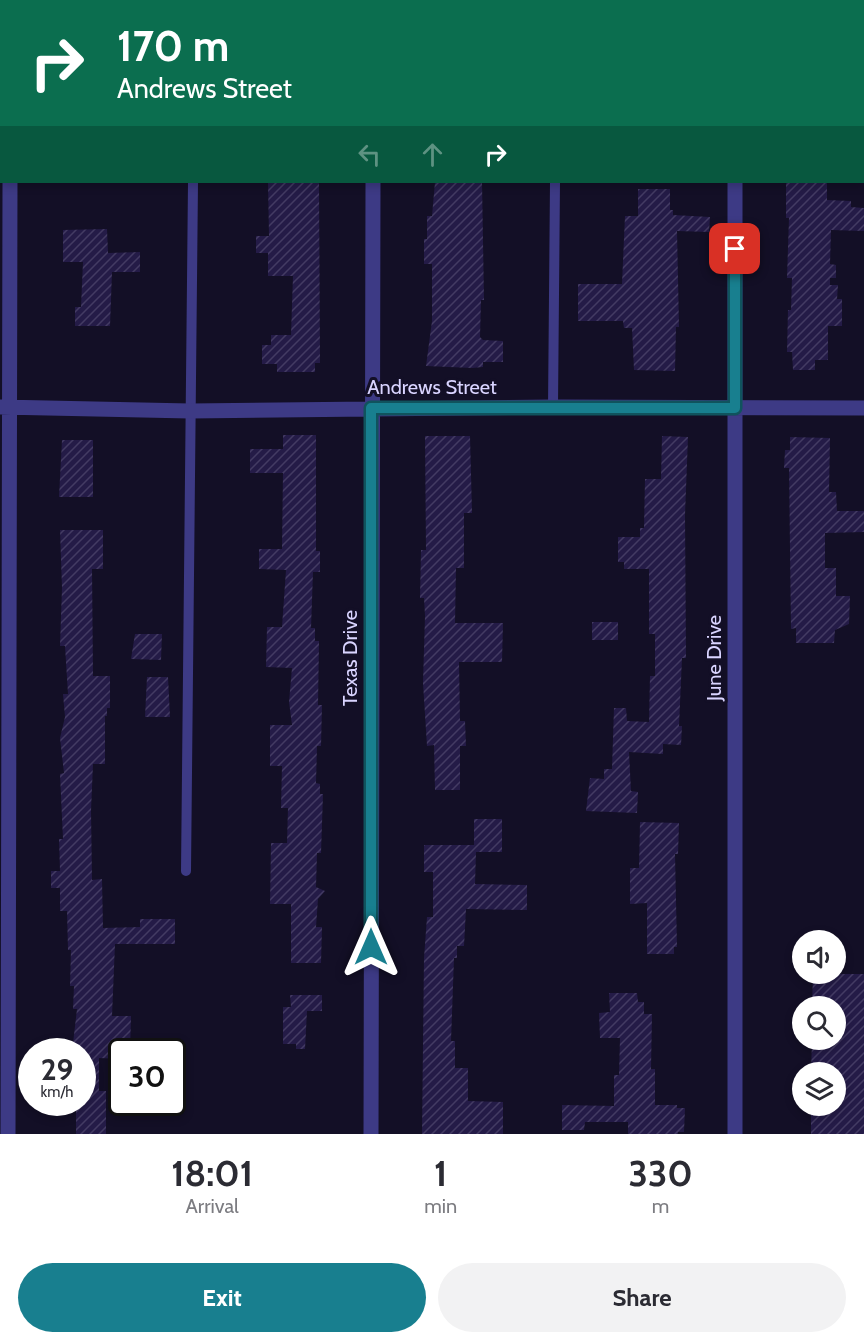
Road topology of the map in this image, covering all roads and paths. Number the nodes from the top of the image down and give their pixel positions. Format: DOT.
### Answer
graph roads {
  1 [pos="10,183"];
  2 [pos="193,183"];
  3 [pos="373,183"];
  4 [pos="555,183"];
  5 [pos="735,183"];
  6 [pos="4,407"];
  7 [pos="553,407"];
  8 [pos="371,408"];
  9 [pos="735,408"];
  10 [pos="864,408"];
  11 [pos="190,411"];
  12 [pos="186,872"];
  13 [pos="8,1134"];
  14 [pos="371,1134"];
  15 [pos="735,1134"];
  1 -- 6 [label="street"];
  2 -- 11 [label="lane"];
  3 -- 8 [label="street, Texas Drive"];
  4 -- 7 [label="lane"];
  5 -- 9 [label="street, June Drive"];
  6 -- 11 [label="street, Andrews Street"];
  6 -- 13 [label="street"];
  7 -- 8 [label="street, Andrews Street"];
  7 -- 9 [label="street, Andrews Street"];
  8 -- 11 [label="street, Andrews Street"];
  8 -- 14 [label="street, Texas Drive"];
  9 -- 10 [label="street, Andrews Street"];
  9 -- 15 [label="street, June Drive"];
  11 -- 12 [label="lane"];
}
